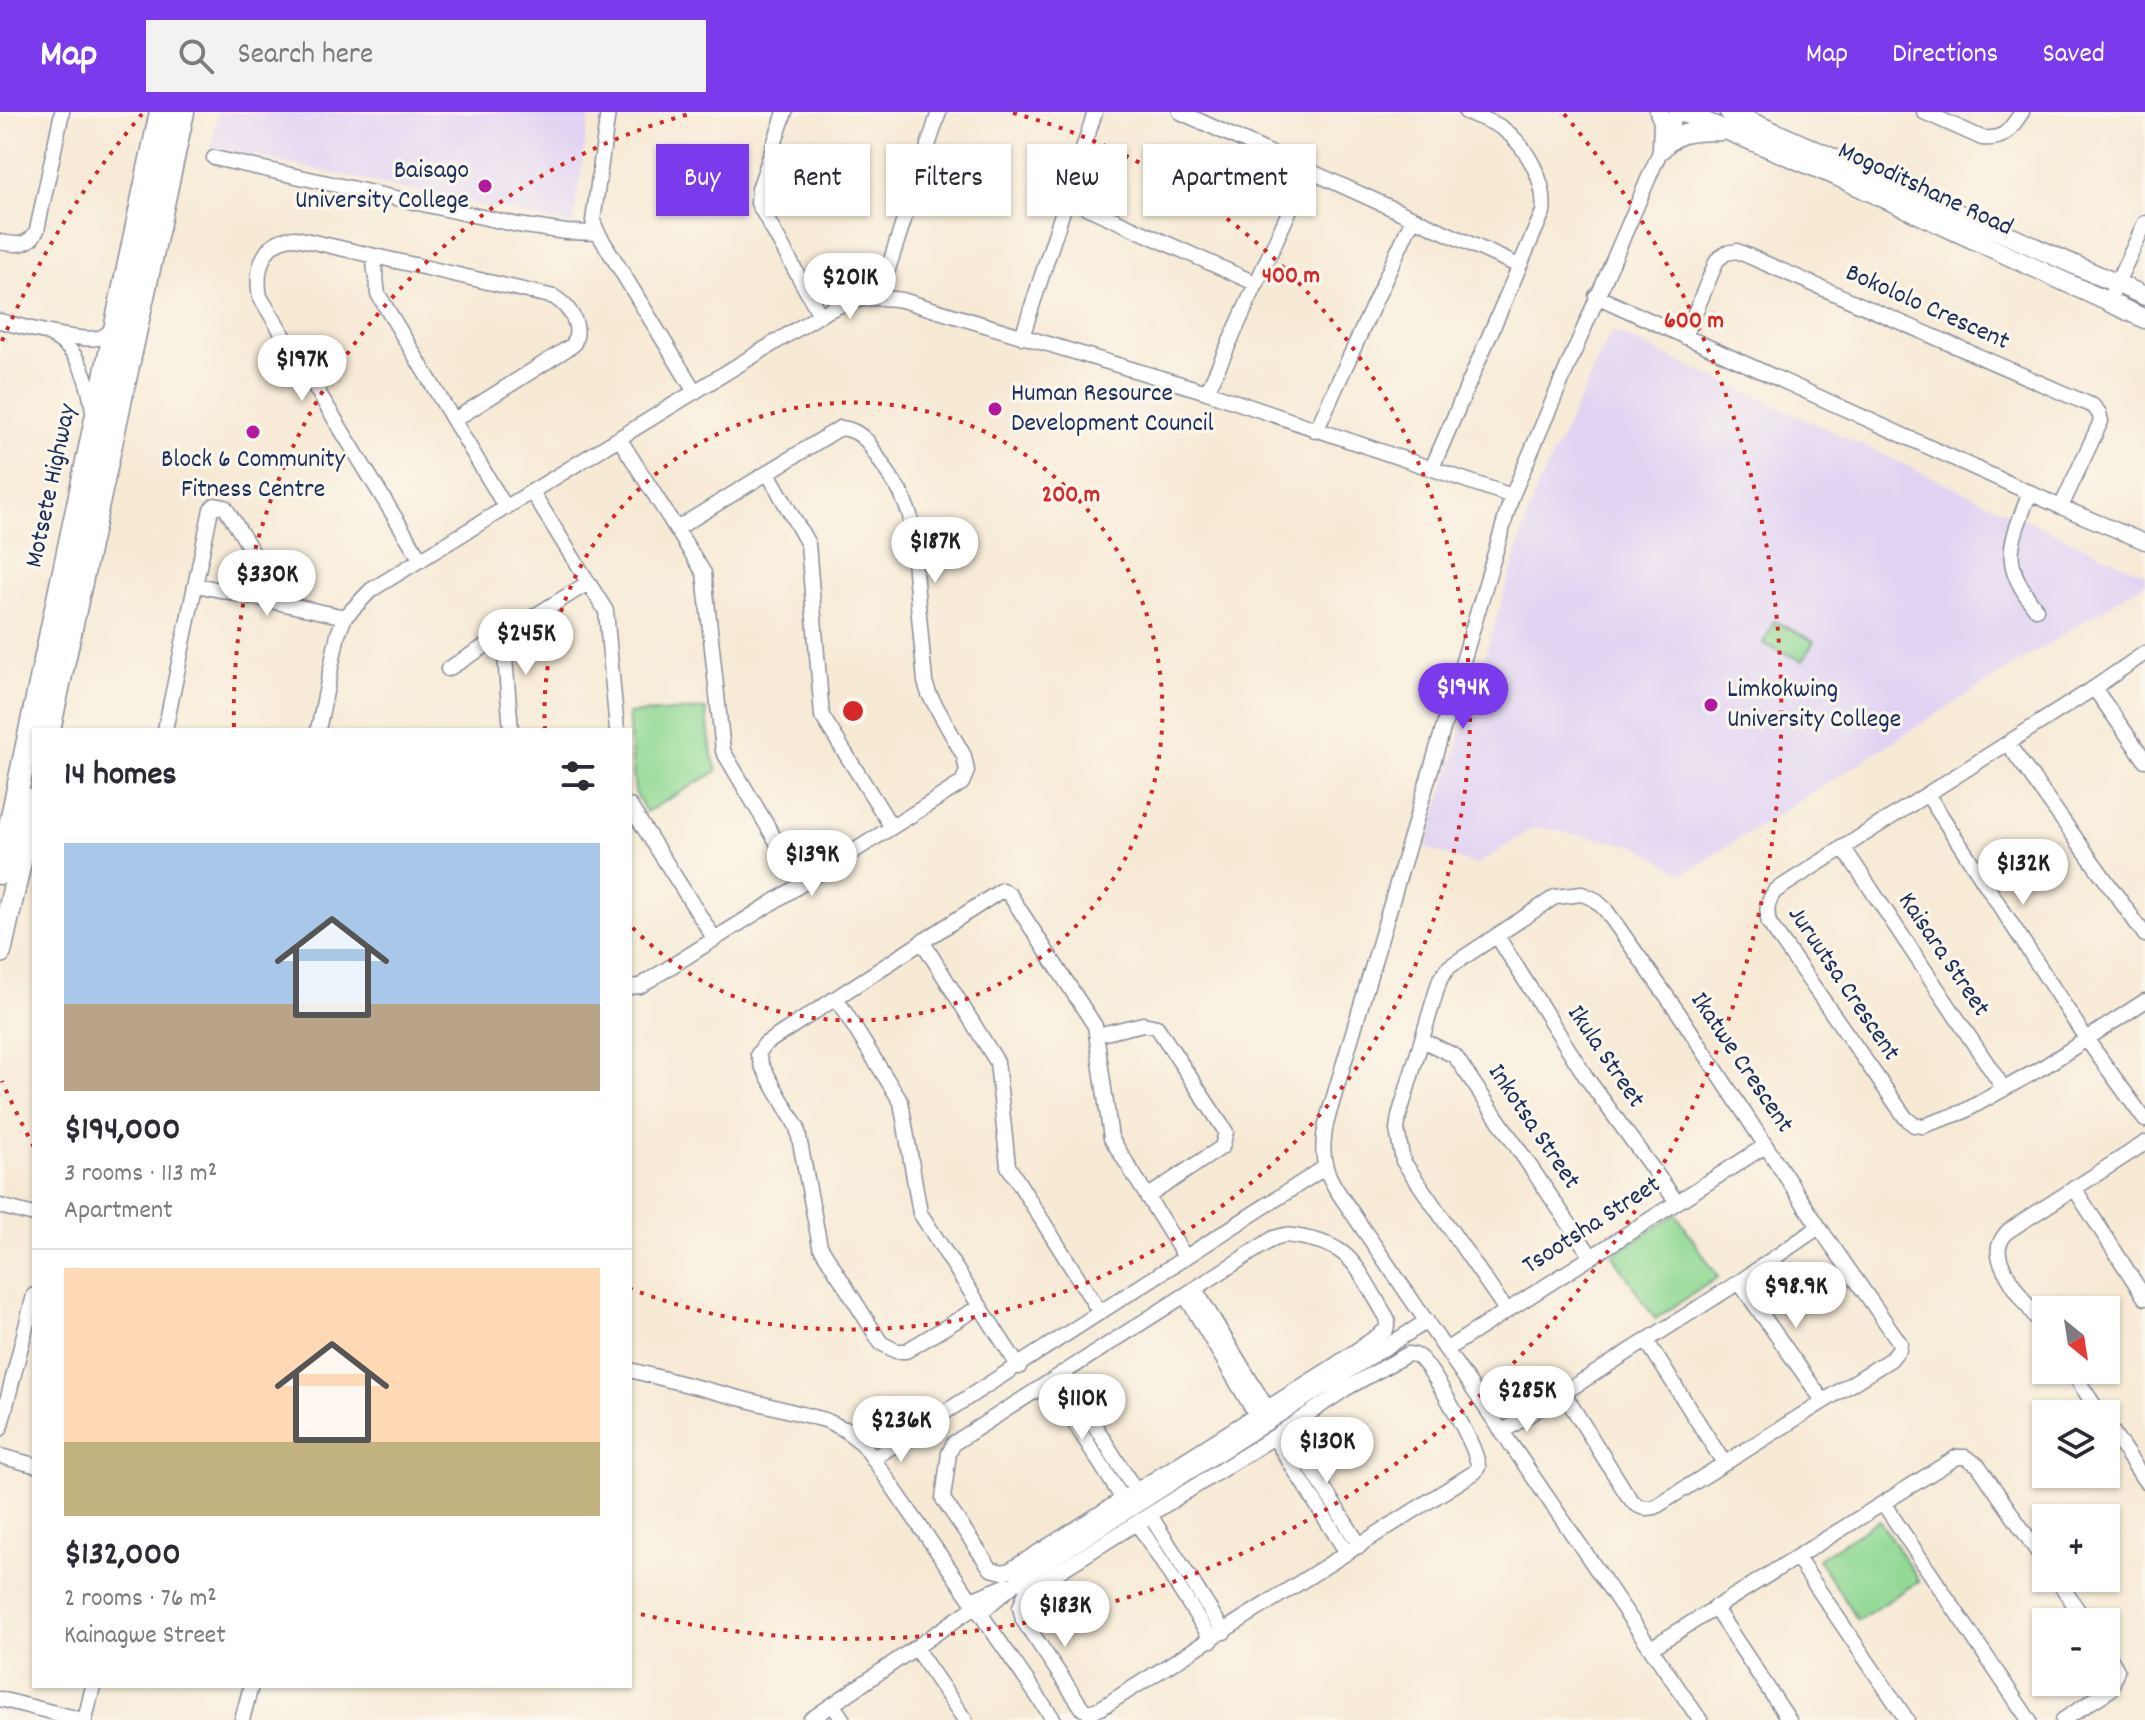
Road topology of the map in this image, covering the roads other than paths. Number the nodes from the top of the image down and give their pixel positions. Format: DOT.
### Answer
graph roads {
  1 [pos="62,112"];
  2 [pos="161,112"];
  3 [pos="183,112"];
  4 [pos="608,112"];
  5 [pos="785,112"];
  6 [pos="939,112"];
  7 [pos="1095,112"];
  8 [pos="1180,112"];
  9 [pos="1466,112"];
  10 [pos="1659,112"];
  11 [pos="1680,112"];
  12 [pos="1924,112"];
  13 [pos="2022,112"];
  14 [pos="1728,121"];
  15 [pos="1084,144"];
  16 [pos="1251,144"];
  17 [pos="1662,149"];
  18 [pos="214,158"];
  19 [pos="1316,174"];
  20 [pos="1060,216"];
  21 [pos="1106,216"];
  22 [pos="1287,216"];
  23 [pos="1413,218"];
  24 [pos="2145,223"];
  25 [pos="598,233"];
  26 [pos="0,242"];
  27 [pos="373,256"];
  28 [pos="1519,266"];
  29 [pos="2118,283"];
  30 [pos="1257,284"];
  31 [pos="1596,296"];
  32 [pos="2145,296"];
  33 [pos="879,297"];
  34 [pos="2108,302"];
  35 [pos="820,315"];
  36 [pos="2145,319"];
  37 [pos="0,321"];
  38 [pos="117,322"];
  39 [pos="43,331"];
  40 [pos="1022,337"];
  41 [pos="1685,337"];
  42 [pos="695,392"];
  43 [pos="1207,392"];
  44 [pos="95,419"];
  45 [pos="454,420"];
  46 [pos="1316,431"];
  47 [pos="619,438"];
  48 [pos="1432,468"];
  49 [pos="768,473"];
  50 [pos="532,492"];
  51 [pos="2030,492"];
  52 [pos="1512,496"];
  53 [pos="2061,507"];
  54 [pos="506,508"];
  55 [pos="676,529"];
  56 [pos="2145,542"];
  57 [pos="421,560"];
  58 [pos="588,583"];
  59 [pos="197,585"];
  60 [pos="283,602"];
  61 [pos="2036,609"];
  62 [pos="345,617"];
  63 [pos="495,639"];
  64 [pos="2145,653"];
  65 [pos="448,669"];
  66 [pos="2094,688"];
  67 [pos="49,728"];
  68 [pos="165,728"];
  69 [pos="318,728"];
  70 [pos="511,728"];
  71 [pos="617,728"];
  72 [pos="2008,744"];
  73 [pos="2145,760"];
  74 [pos="1927,794"];
  75 [pos="32,808"];
  76 [pos="632,809"];
  77 [pos="891,826"];
  78 [pos="1843,847"];
  79 [pos="0,873"];
  80 [pos="801,883"];
  81 [pos="2145,935"];
  82 [pos="1497,936"];
  83 [pos="714,938"];
  84 [pos="922,941"];
  85 [pos="0,952"];
  86 [pos="632,987"];
  87 [pos="836,998"];
  88 [pos="2145,1001"];
  89 [pos="1097,1035"];
  90 [pos="1422,1040"];
  91 [pos="2087,1040"];
  92 [pos="2004,1089"];
  93 [pos="2145,1120"];
  94 [pos="2145,1143"];
  95 [pos="1765,1146"];
  96 [pos="1324,1168"];
  97 [pos="2074,1188"];
  98 [pos="1147,1197"];
  99 [pos="1676,1201"];
  100 [pos="0,1206"];
  101 [pos="32,1214"];
  102 [pos="1819,1227"];
  103 [pos="1591,1256"];
  104 [pos="1185,1257"];
  105 [pos="1739,1282"];
  106 [pos="1190,1292"];
  107 [pos="2145,1298"];
  108 [pos="979,1307"];
  109 [pos="1506,1310"];
  110 [pos="1099,1311"];
  111 [pos="2032,1311"];
  112 [pos="31,1316"];
  113 [pos="1427,1321"];
  114 [pos="1646,1340"];
  115 [pos="1447,1349"];
  116 [pos="1019,1367"];
  117 [pos="632,1371"];
  118 [pos="1062,1373"];
  119 [pos="1340,1377"];
  120 [pos="1049,1382"];
  121 [pos="1564,1394"];
  122 [pos="1823,1401"];
  123 [pos="1262,1412"];
  124 [pos="842,1428"];
  125 [pos="0,1429"];
  126 [pos="1287,1429"];
  127 [pos="918,1431"];
  128 [pos="1502,1432"];
  129 [pos="1274,1437"];
  130 [pos="2120,1443"];
  131 [pos="0,1456"];
  132 [pos="874,1458"];
  133 [pos="1724,1463"];
  134 [pos="32,1464"];
  135 [pos="1203,1464"];
  136 [pos="2145,1481"];
  137 [pos="1128,1494"];
  138 [pos="1883,1503"];
  139 [pos="1144,1519"];
  140 [pos="2032,1544"];
  141 [pos="1067,1550"];
  142 [pos="1354,1550"];
  143 [pos="1797,1558"];
  144 [pos="976,1606"];
  145 [pos="1714,1607"];
  146 [pos="1218,1636"];
  147 [pos="1651,1648"];
  148 [pos="916,1649"];
  149 [pos="92,1688"];
  150 [pos="250,1688"];
  151 [pos="2100,1696"];
  152 [pos="0,1699"];
  153 [pos="833,1705"];
  154 [pos="84,1720"];
  155 [pos="242,1720"];
  156 [pos="810,1720"];
  157 [pos="843,1720"];
  158 [pos="965,1720"];
  159 [pos="1054,1720"];
  160 [pos="1700,1720"];
  161 [pos="1789,1720"];
  162 [pos="1907,1720"];
  163 [pos="2029,1720"];
  164 [pos="2063,1720"];
  1 -- 26 [label="street"];
  2 -- 38 [label="highway, Motsete Highway"];
  3 -- 67 [label="highway, Motsete Highway"];
  4 -- 25 [label="street"];
  5 -- 35 [label="street"];
  6 -- 33 [label="street"];
  7 -- 15 [label="street"];
  8 -- 16 [label="street"];
  9 -- 28 [label="street"];
  10 -- 17 [label="main road"];
  11 -- 14 [label="main road, Mogoditshane Road"];
  11 -- 17 [label="street"];
  12 -- 13 [label="street"];
  14 -- 17 [label="main road"];
  14 -- 29 [label="main road, Mogoditshane Road"];
  14 -- 34 [label="main road, Mogoditshane Road"];
  17 -- 31 [label="street"];
  18 -- 25 [label="street"];
  19 -- 23 [label="street"];
  20 -- 40 [label="street"];
  21 -- 30 [label="street"];
  22 -- 30 [label="street"];
  23 -- 28 [label="street"];
  23 -- 46 [label="street"];
  24 -- 29 [label="street"];
  25 -- 42 [label="street"];
  27 -- 45 [label="street"];
  27 -- 45 [label="street"];
  27 -- 57 [label="street"];
  28 -- 48 [label="street"];
  29 -- 32 [label="main road, Mogoditshane Road"];
  29 -- 34 [label="street"];
  30 -- 43 [label="street"];
  31 -- 41 [label="street"];
  31 -- 52 [label="street"];
  33 -- 35 [label="street"];
  33 -- 40 [label="street"];
  34 -- 36 [label="main road, Mogoditshane Road"];
  35 -- 42 [label="street"];
  37 -- 39 [label="street"];
  38 -- 39 [label="street"];
  38 -- 44 [label="highway, Motsete Highway"];
  39 -- 44 [label="street"];
  40 -- 43 [label="street"];
  41 -- 51 [label="street"];
  41 -- 53 [label="street, Bokololo Crescent"];
  42 -- 47 [label="street"];
  43 -- 46 [label="street"];
  44 -- 79 [label="highway, Motsete Highway"];
  45 -- 54 [label="street"];
  46 -- 48 [label="street"];
  47 -- 50 [label="street"];
  47 -- 55 [label="street"];
  48 -- 52 [label="street"];
  49 -- 55 [label="street"];
  49 -- 77 [label="street"];
  49 -- 77 [label="street"];
  50 -- 54 [label="street"];
  50 -- 58 [label="street"];
  51 -- 53 [label="street"];
  51 -- 61 [label="street"];
  52 -- 96 [label="street"];
  53 -- 56 [label="street"];
  54 -- 57 [label="street"];
  55 -- 80 [label="street"];
  57 -- 62 [label="street"];
  58 -- 63 [label="street"];
  58 -- 71 [label="street"];
  59 -- 60 [label="street"];
  59 -- 60 [label="street"];
  59 -- 68 [label="street"];
  60 -- 62 [label="street"];
  62 -- 69 [label="street"];
  63 -- 65 [label="street"];
  63 -- 70 [label="street"];
  64 -- 66 [label="street, Juruutsa Crescent"];
  66 -- 72 [label="street, Juruutsa Crescent"];
  66 -- 73 [label="street"];
  72 -- 74 [label="street, Juruutsa Crescent"];
  72 -- 81 [label="street"];
  74 -- 78 [label="street, Juruutsa Crescent"];
  74 -- 91 [label="street"];
  75 -- 85 [label="highway"];
  76 -- 83 [label="street"];
  77 -- 80 [label="street"];
  78 -- 92 [label="street, Kaisara Street"];
  78 -- 92 [label="street, Juruutsa Crescent"];
  80 -- 83 [label="street"];
  82 -- 90 [label="street, Ikatwe Crescent"];
  82 -- 95 [label="street, Ikatwe Crescent"];
  82 -- 99 [label="street, Ikula Street"];
  83 -- 86 [label="street"];
  84 -- 87 [label="street"];
  84 -- 89 [label="street"];
  84 -- 110 [label="street"];
  87 -- 108 [label="street"];
  87 -- 108 [label="street"];
  88 -- 91 [label="street, Juruutsa Crescent"];
  89 -- 98 [label="street"];
  89 -- 98 [label="street"];
  90 -- 103 [label="street, Inkotsa Street"];
  90 -- 109 [label="street, Ikatwe Crescent"];
  91 -- 92 [label="street, Juruutsa Crescent"];
  91 -- 93 [label="street"];
  94 -- 97 [label="street"];
  95 -- 99 [label="street, Tsootsha Street"];
  95 -- 102 [label="street, Ikatwe Crescent"];
  96 -- 104 [label="street"];
  96 -- 113 [label="street"];
  97 -- 107 [label="street"];
  97 -- 111 [label="street"];
  98 -- 104 [label="street"];
  99 -- 103 [label="street, Tsootsha Street"];
  100 -- 101 [label="street"];
  102 -- 105 [label="street"];
  102 -- 122 [label="street, Ikatwe Crescent"];
  103 -- 109 [label="street, Tsootsha Street"];
  104 -- 110 [label="street"];
  105 -- 114 [label="street"];
  105 -- 122 [label="street"];
  106 -- 118 [label="street"];
  106 -- 119 [label="street"];
  106 -- 123 [label="street"];
  108 -- 116 [label="street"];
  109 -- 115 [label="street, Tsootsha Street"];
  110 -- 116 [label="street"];
  112 -- 125 [label="street"];
  113 -- 115 [label="street"];
  113 -- 119 [label="street"];
  114 -- 121 [label="street"];
  114 -- 133 [label="street"];
  115 -- 128 [label="street"];
  116 -- 127 [label="street"];
  117 -- 124 [label="street"];
  118 -- 120 [label="street"];
  118 -- 137 [label="street"];
  119 -- 123 [label="street"];
  119 -- 126 [label="street"];
  119 -- 135 [label="street"];
  119 -- 142 [label="street"];
  120 -- 137 [label="street"];
  120 -- 141 [label="street"];
  121 -- 128 [label="street"];
  121 -- 133 [label="street, Ikatwe Crescent"];
  122 -- 133 [label="street, Ikatwe Crescent"];
  123 -- 135 [label="street"];
  124 -- 127 [label="street"];
  124 -- 132 [label="street"];
  126 -- 129 [label="street"];
  126 -- 142 [label="street"];
  127 -- 132 [label="street"];
  128 -- 147 [label="street"];
  129 -- 135 [label="street"];
  129 -- 142 [label="street"];
  130 -- 136 [label="street"];
  131 -- 134 [label="street"];
  132 -- 144 [label="street"];
  135 -- 137 [label="street"];
  135 -- 139 [label="street"];
  135 -- 141 [label="street"];
  137 -- 141 [label="street"];
  138 -- 140 [label="street"];
  138 -- 143 [label="street"];
  138 -- 163 [label="street"];
  139 -- 141 [label="street"];
  139 -- 146 [label="street"];
  141 -- 144 [label="street"];
  141 -- 146 [label="street"];
  142 -- 146 [label="street"];
  143 -- 145 [label="street"];
  143 -- 162 [label="street"];
  144 -- 148 [label="street"];
  144 -- 159 [label="street"];
  145 -- 147 [label="street"];
  145 -- 161 [label="street"];
  147 -- 160 [label="street"];
  148 -- 153 [label="street"];
  148 -- 158 [label="street"];
  149 -- 154 [label="street"];
  150 -- 155 [label="street"];
  151 -- 164 [label="street"];
  152 -- 154 [label="street"];
  153 -- 156 [label="street"];
  153 -- 157 [label="street"];
}
